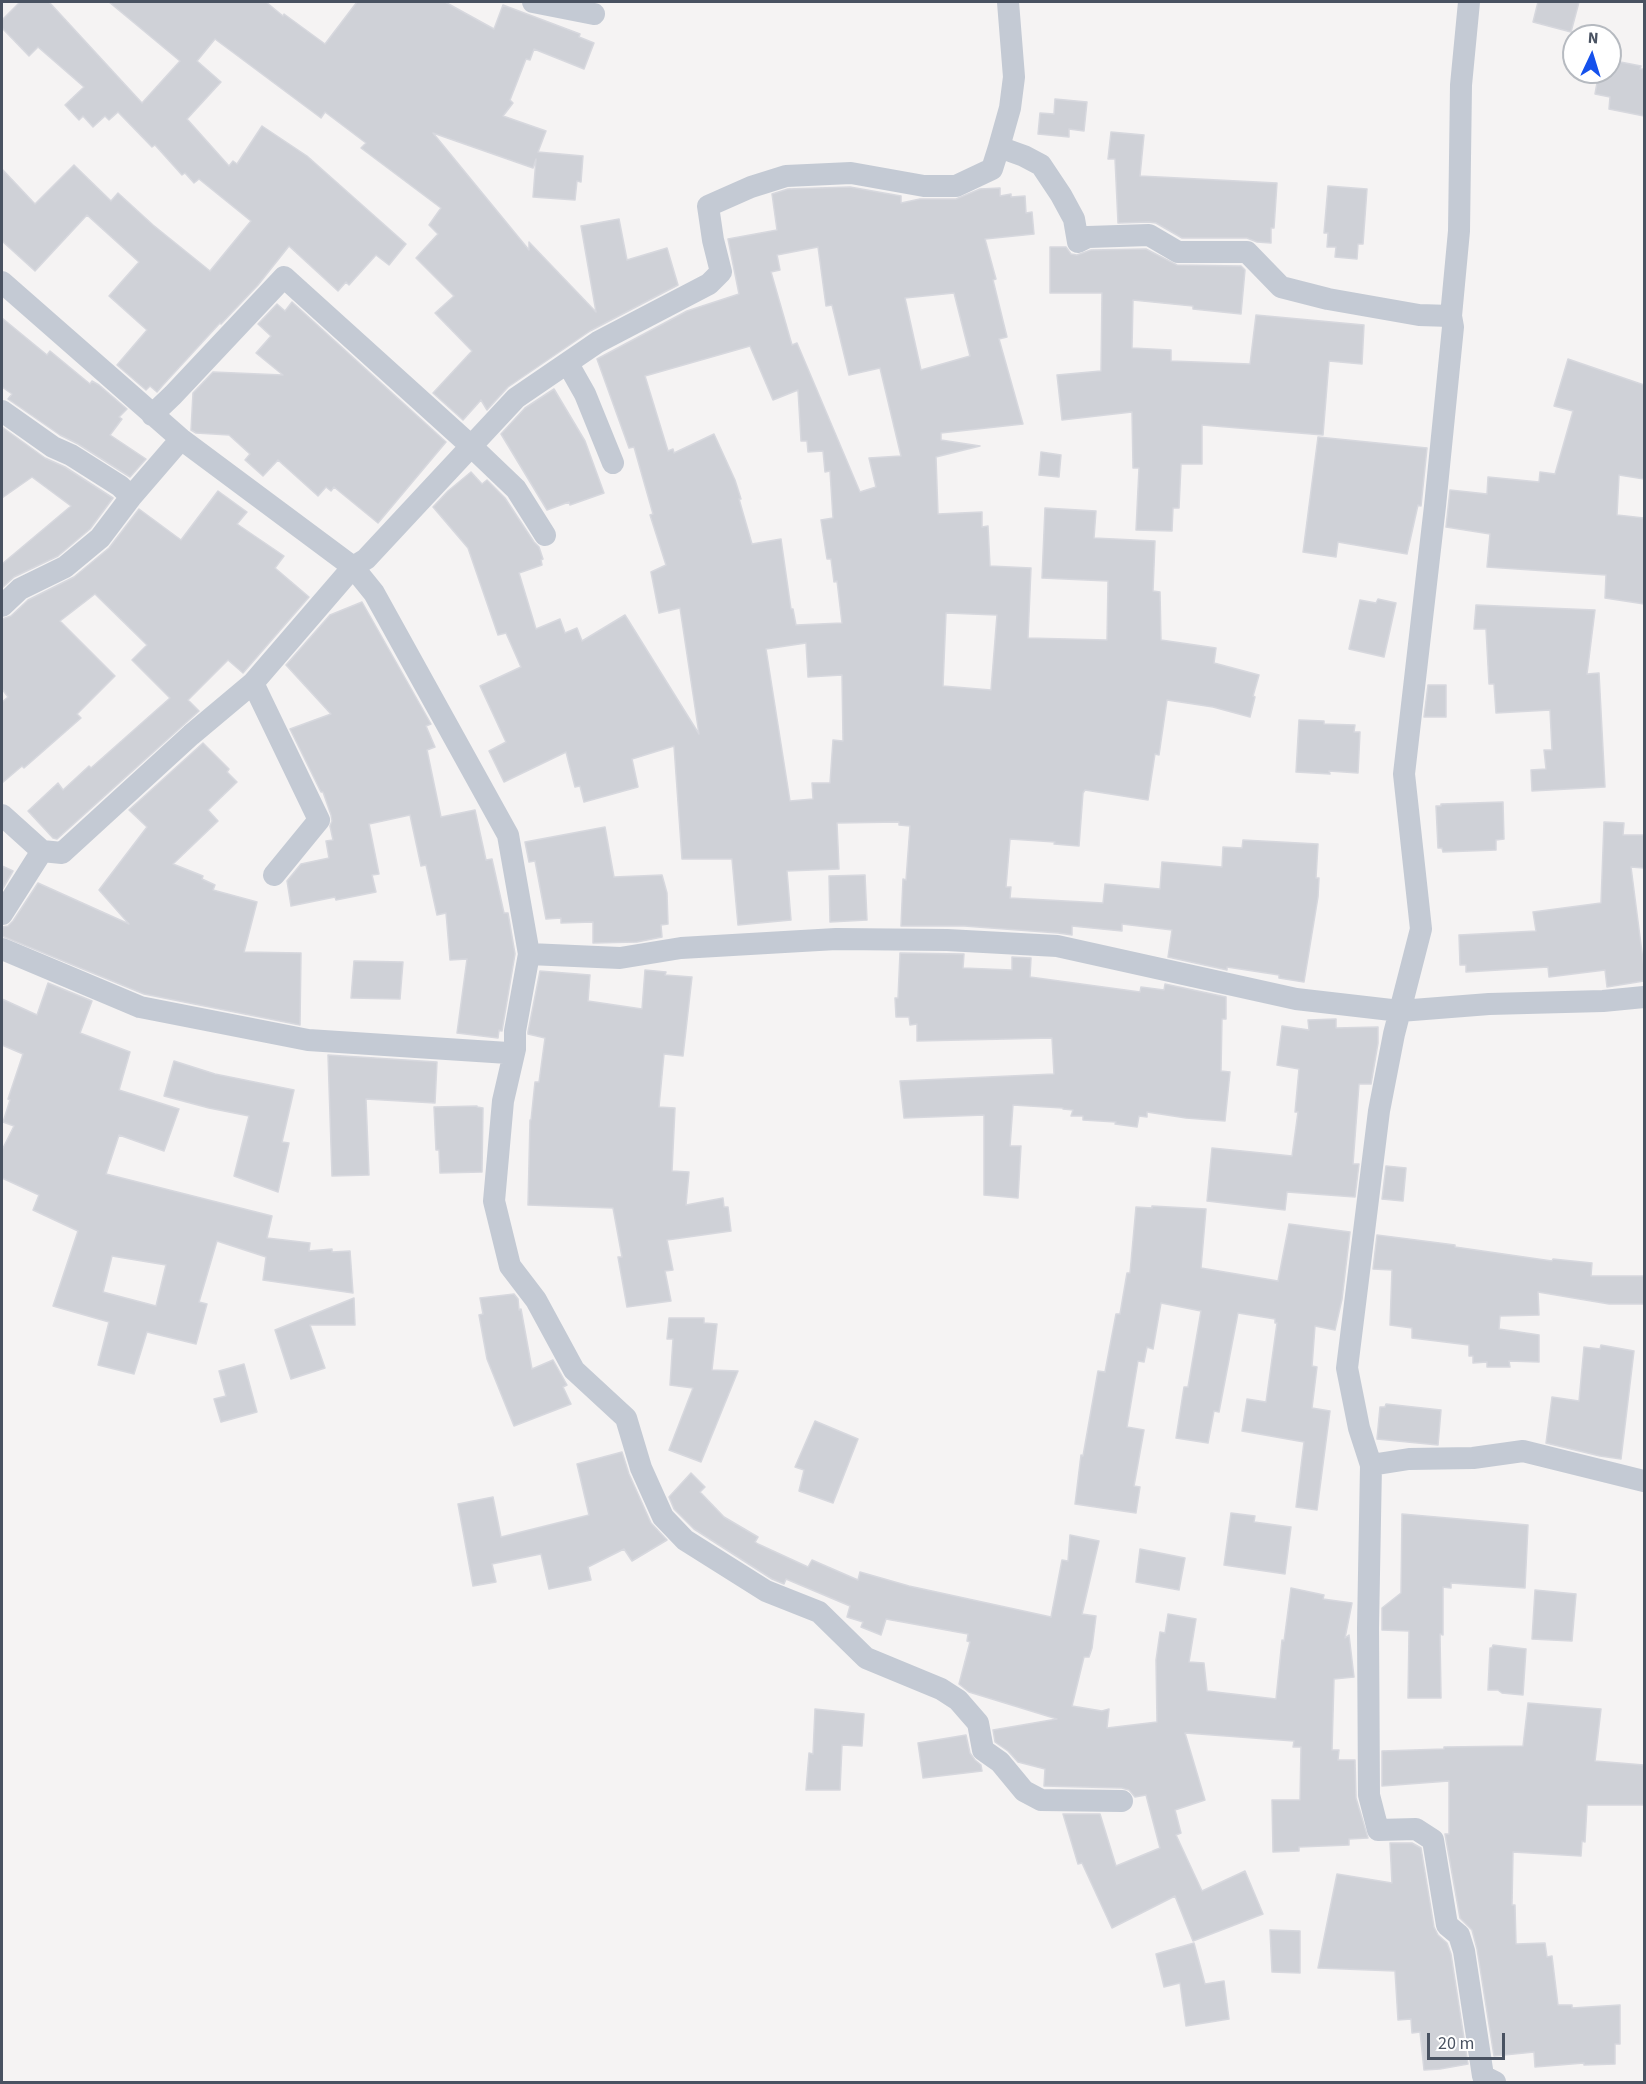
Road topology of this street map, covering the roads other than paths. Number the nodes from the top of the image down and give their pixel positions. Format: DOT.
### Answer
graph roads {
  1 [pos="533,2"];
  2 [pos="1008,2"];
  3 [pos="1469,2"];
  4 [pos="594,14"];
  5 [pos="999,147"];
  6 [pos="2,282"];
  7 [pos="1451,316"];
  8 [pos="568,364"];
  9 [pos="2,411"];
  10 [pos="152,415"];
  11 [pos="181,439"];
  12 [pos="471,446"];
  13 [pos="613,463"];
  14 [pos="131,497"];
  15 [pos="545,535"];
  16 [pos="353,567"];
  17 [pos="2,606"];
  18 [pos="253,683"];
  19 [pos="2,814"];
  20 [pos="42,851"];
  21 [pos="274,875"];
  22 [pos="2,914"];
  23 [pos="2,949"];
  24 [pos="529,954"];
  25 [pos="1644,997"];
  26 [pos="1400,1011"];
  27 [pos="515,1048"];
  28 [pos="1371,1465"];
  29 [pos="1644,1481"];
  30 [pos="1122,1801"];
  31 [pos="1495,2082"];
  1 -- 4 [label="street"];
  2 -- 5 [label="street"];
  3 -- 7 [label="street"];
  5 -- 7 [label="street"];
  5 -- 8 [label="street"];
  6 -- 10 [label="street"];
  7 -- 26 [label="street"];
  8 -- 12 [label="street"];
  8 -- 13 [label="street"];
  9 -- 14 [label="street"];
  10 -- 11 [label="street"];
  10 -- 12 [label="street"];
  11 -- 14 [label="street"];
  11 -- 16 [label="street"];
  12 -- 15 [label="street"];
  12 -- 16 [label="street"];
  14 -- 17 [label="street"];
  16 -- 18 [label="street"];
  16 -- 24 [label="street"];
  18 -- 20 [label="street"];
  18 -- 21 [label="street"];
  19 -- 20 [label="street"];
  20 -- 22 [label="street"];
  23 -- 27 [label="street"];
  24 -- 26 [label="street"];
  24 -- 27 [label="street"];
  25 -- 26 [label="street"];
  26 -- 28 [label="street"];
  27 -- 30 [label="street"];
  28 -- 29 [label="street"];
  28 -- 31 [label="street"];
}
